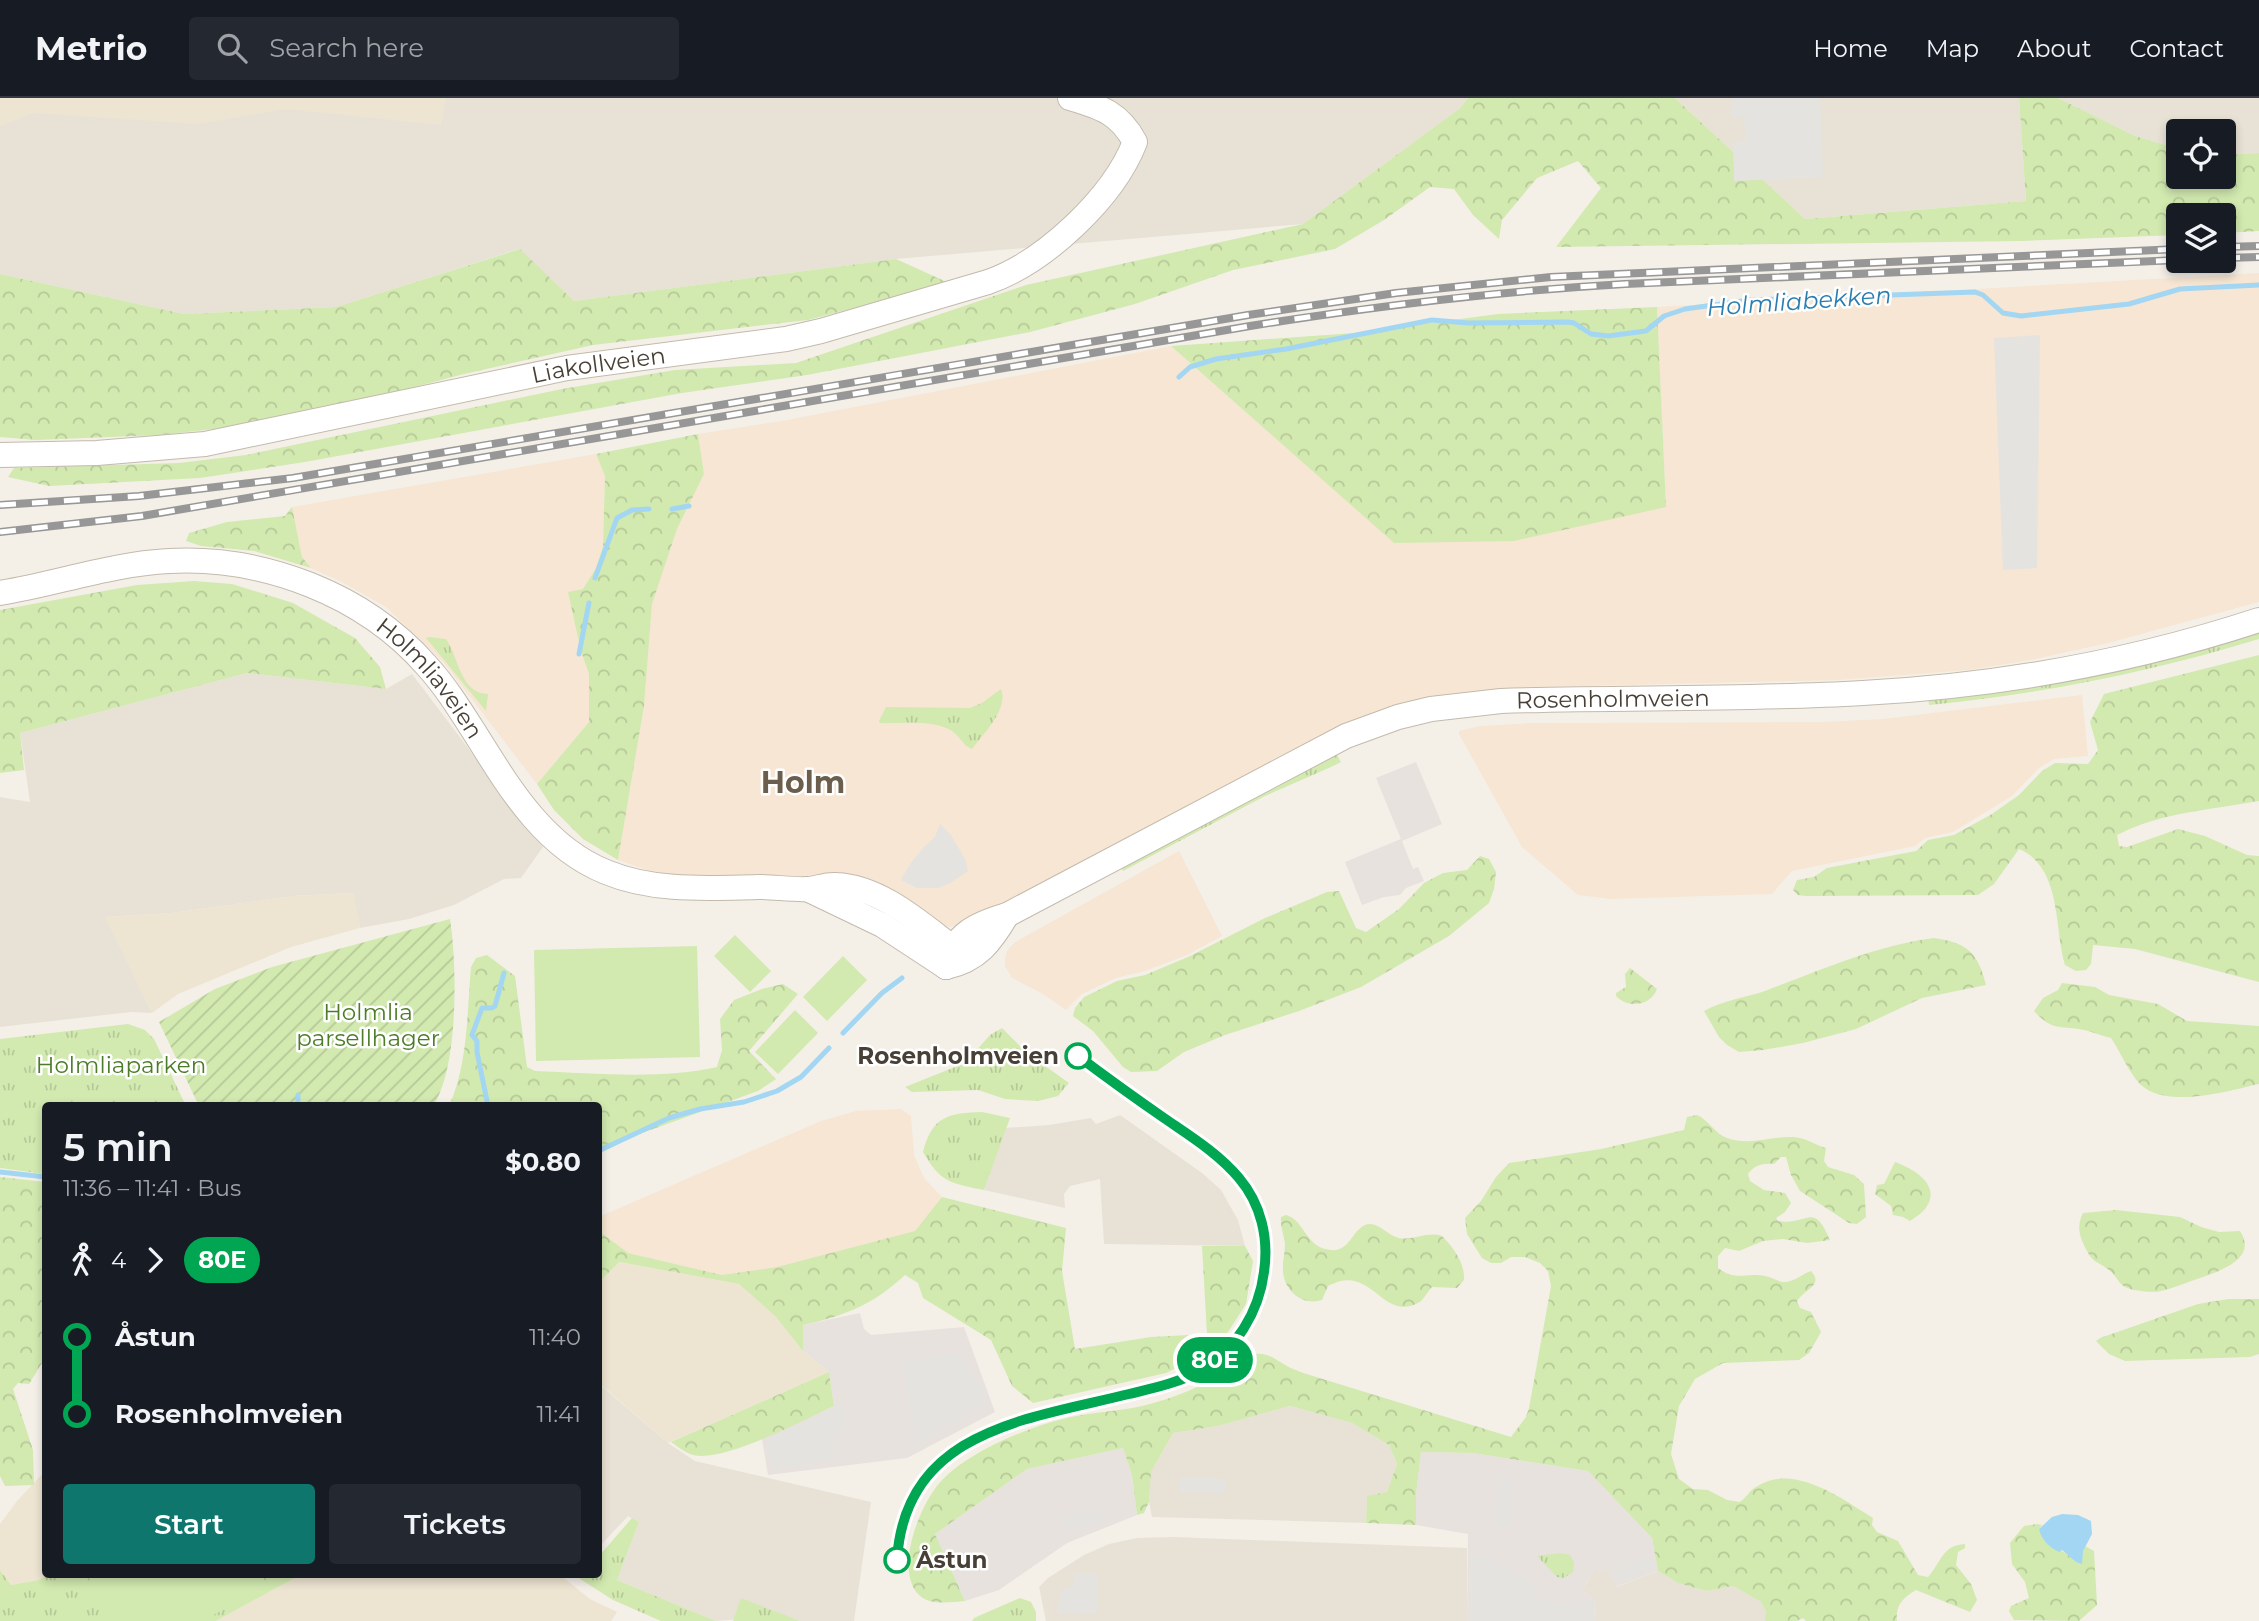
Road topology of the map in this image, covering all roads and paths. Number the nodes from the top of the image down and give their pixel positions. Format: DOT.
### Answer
graph roads {
  1 [pos="1070,98"];
  2 [pos="0,454"];
  3 [pos="0,593"];
  4 [pos="2259,620"];
  5 [pos="949,957"];
  1 -- 2 [label="street, Liakollveien"];
  3 -- 5 [label="street, Holmliaveien"];
  4 -- 5 [label="street, Rosenholmveien"];
}
